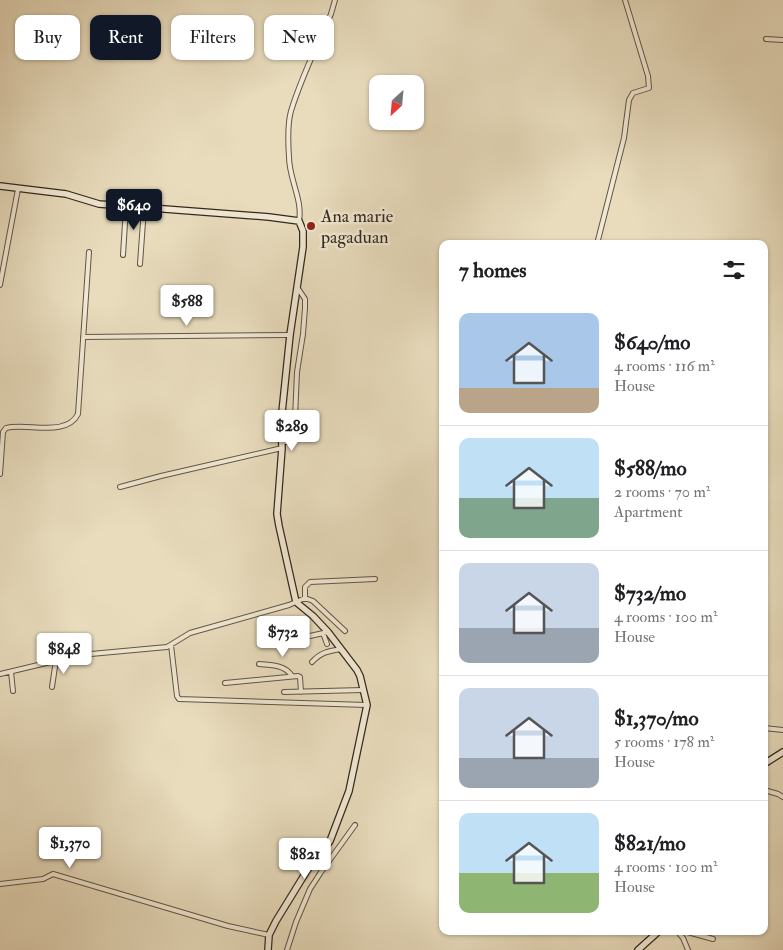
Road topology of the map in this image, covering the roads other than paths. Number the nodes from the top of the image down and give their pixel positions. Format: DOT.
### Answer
graph roads {
  1 [pos="335,0"];
  2 [pos="625,0"];
  3 [pos="766,39"];
  4 [pos="783,40"];
  5 [pos="0,186"];
  6 [pos="18,189"];
  7 [pos="126,206"];
  8 [pos="144,208"];
  9 [pos="299,221"];
  10 [pos="597,240"];
  11 [pos="89,252"];
  12 [pos="123,255"];
  13 [pos="140,264"];
  14 [pos="0,285"];
  15 [pos="297,287"];
  16 [pos="290,335"];
  17 [pos="83,337"];
  18 [pos="1,440"];
  19 [pos="282,445"];
  20 [pos="0,474"];
  21 [pos="120,487"];
  22 [pos="374,579"];
  23 [pos="305,598"];
  24 [pos="296,602"];
  25 [pos="345,631"];
  26 [pos="326,632"];
  27 [pos="310,636"];
  28 [pos="327,644"];
  29 [pos="171,646"];
  30 [pos="341,649"];
  31 [pos="56,660"];
  32 [pos="312,662"];
  33 [pos="259,664"];
  34 [pos="11,672"];
  35 [pos="0,674"];
  36 [pos="292,676"];
  37 [pos="224,683"];
  38 [pos="52,687"];
  39 [pos="364,690"];
  40 [pos="13,692"];
  41 [pos="284,692"];
  42 [pos="301,692"];
  43 [pos="367,704"];
  44 [pos="768,728"];
  45 [pos="783,730"];
  46 [pos="783,752"];
  47 [pos="768,761"];
  48 [pos="768,791"];
  49 [pos="783,797"];
  50 [pos="355,825"];
  51 [pos="0,884"];
  52 [pos="269,935"];
  53 [pos="655,935"];
  54 [pos="682,935"];
  55 [pos="695,935"];
  56 [pos="713,939"];
  57 [pos="268,950"];
  58 [pos="287,950"];
  59 [pos="638,950"];
  60 [pos="688,950"];
  1 -- 9 [label="street"];
  2 -- 10 [label="street"];
  3 -- 4 [label="street"];
  5 -- 6 [label="street"];
  6 -- 7 [label="street"];
  6 -- 14 [label="street"];
  7 -- 8 [label="street"];
  7 -- 12 [label="street"];
  8 -- 9 [label="street"];
  8 -- 13 [label="street"];
  9 -- 15 [label="street"];
  11 -- 17 [label="street"];
  15 -- 16 [label="street"];
  15 -- 19 [label="street"];
  16 -- 17 [label="street"];
  16 -- 19 [label="street"];
  17 -- 18 [label="street"];
  18 -- 20 [label="street"];
  19 -- 21 [label="street"];
  19 -- 24 [label="street"];
  22 -- 23 [label="street"];
  23 -- 24 [label="street"];
  23 -- 25 [label="street"];
  24 -- 26 [label="street"];
  24 -- 29 [label="street"];
  26 -- 27 [label="street"];
  26 -- 28 [label="street"];
  26 -- 30 [label="street"];
  29 -- 31 [label="street"];
  29 -- 43 [label="street"];
  30 -- 32 [label="street"];
  30 -- 39 [label="street"];
  31 -- 34 [label="street"];
  31 -- 38 [label="street"];
  33 -- 36 [label="street"];
  34 -- 35 [label="street"];
  34 -- 40 [label="street"];
  36 -- 37 [label="street"];
  36 -- 42 [label="street"];
  39 -- 42 [label="street"];
  39 -- 43 [label="street"];
  41 -- 42 [label="street"];
  43 -- 52 [label="street"];
  44 -- 45 [label="street"];
  46 -- 47 [label="street"];
  48 -- 49 [label="street"];
  50 -- 58 [label="street"];
  51 -- 52 [label="street"];
  52 -- 57 [label="street"];
  53 -- 59 [label="street"];
  54 -- 60 [label="street"];
  55 -- 56 [label="street"];
}
